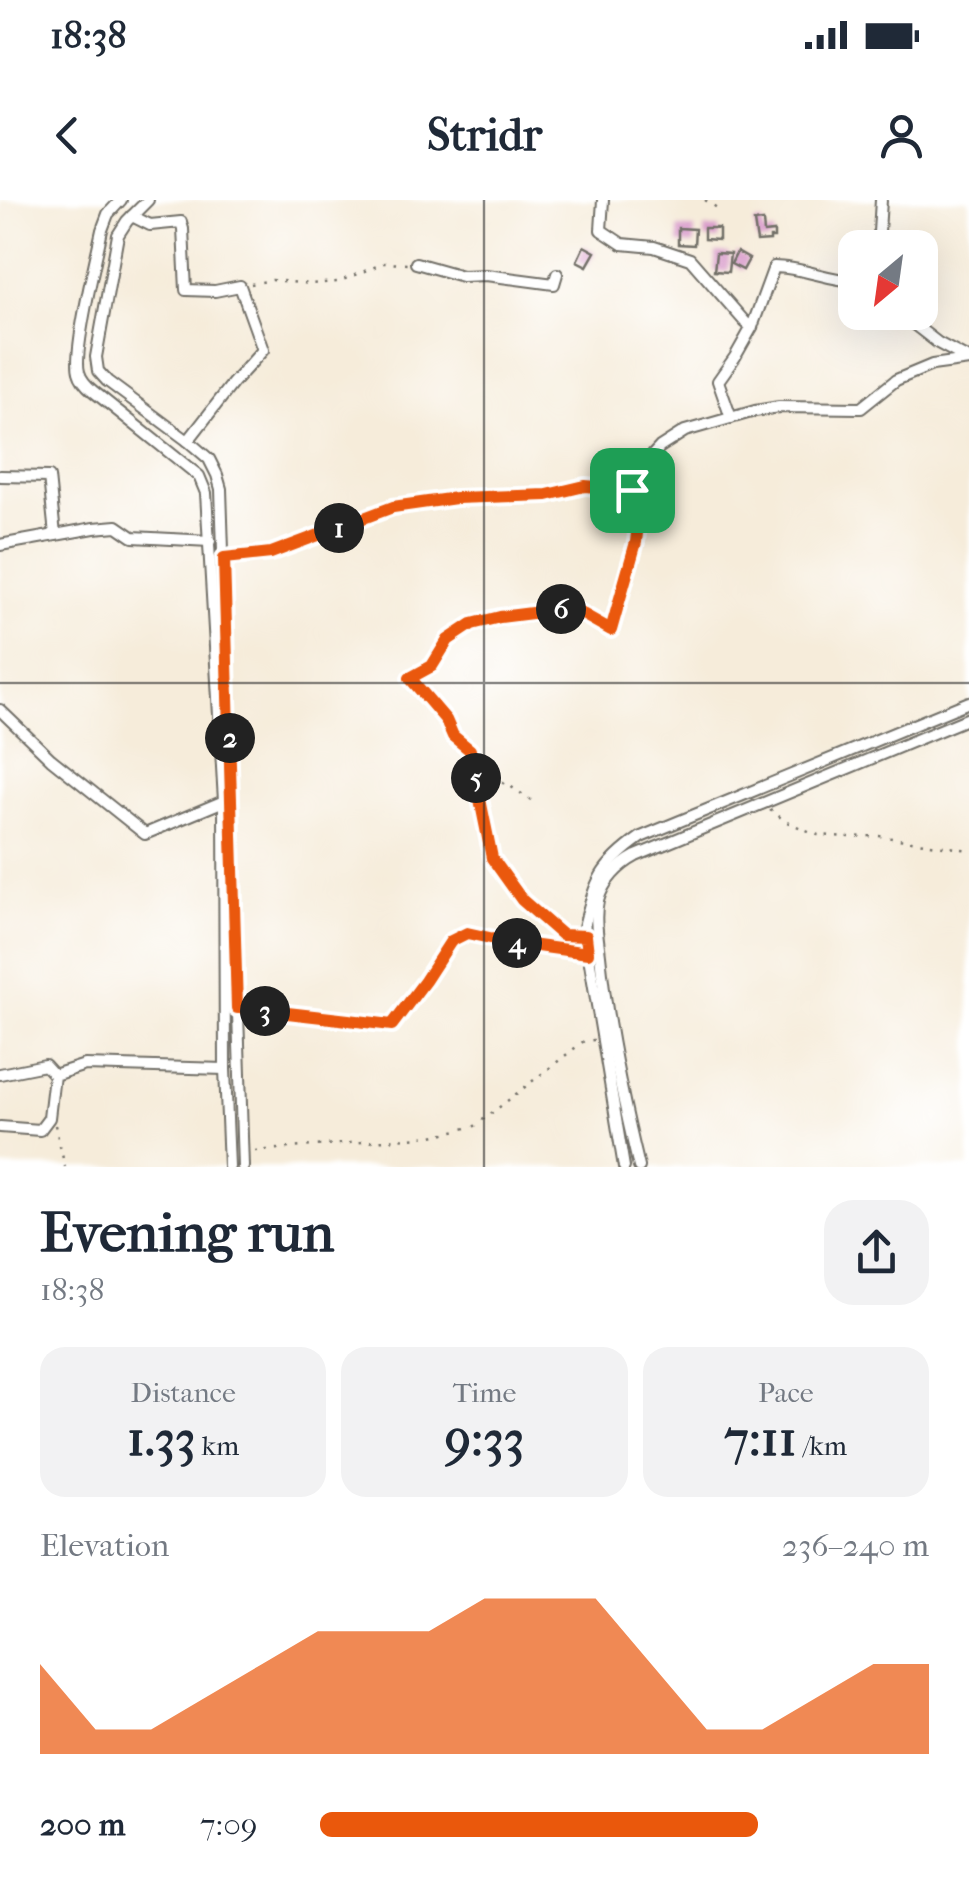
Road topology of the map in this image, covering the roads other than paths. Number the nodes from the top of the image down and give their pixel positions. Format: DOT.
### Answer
graph roads {
  1 [pos="121,200"];
  2 [pos="148,200"];
  3 [pos="603,200"];
  4 [pos="881,200"];
  5 [pos="132,216"];
  6 [pos="879,230"];
  7 [pos="416,263"];
  8 [pos="557,274"];
  9 [pos="838,280"];
  10 [pos="752,327"];
  11 [pos="921,330"];
  12 [pos="969,360"];
  13 [pos="731,418"];
  14 [pos="188,441"];
  15 [pos="0,476"];
  16 [pos="55,534"];
  17 [pos="210,541"];
  18 [pos="0,545"];
  19 [pos="224,558"];
  20 [pos="969,702"];
  21 [pos="0,710"];
  22 [pos="969,718"];
  23 [pos="224,801"];
  24 [pos="225,1069"];
  25 [pos="0,1074"];
  26 [pos="54,1075"];
  27 [pos="0,1127"];
  28 [pos="228,1167"];
  29 [pos="243,1167"];
  30 [pos="624,1167"];
  31 [pos="639,1167"];
  1 -- 17 [label="street"];
  2 -- 5 [label="street"];
  3 -- 10 [label="street"];
  4 -- 6 [label="street"];
  5 -- 14 [label="street"];
  5 -- 14 [label="street"];
  7 -- 8 [label="street"];
  9 -- 10 [label="street"];
  10 -- 13 [label="street"];
  11 -- 12 [label="street"];
  12 -- 13 [label="street"];
  13 -- 19 [label="street"];
  14 -- 19 [label="street"];
  15 -- 16 [label="street"];
  16 -- 17 [label="street"];
  16 -- 18 [label="street"];
  17 -- 23 [label="street"];
  19 -- 29 [label="street"];
  20 -- 30 [label="street"];
  21 -- 23 [label="street"];
  22 -- 31 [label="street"];
  23 -- 24 [label="street"];
  24 -- 26 [label="street"];
  24 -- 28 [label="street"];
  25 -- 26 [label="street"];
  26 -- 27 [label="street"];
}
